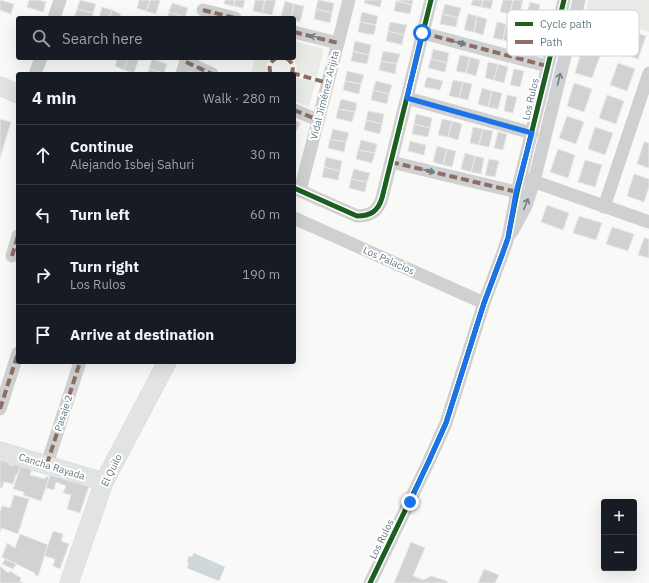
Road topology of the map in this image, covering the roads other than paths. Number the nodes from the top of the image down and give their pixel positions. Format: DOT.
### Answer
graph roads {
  1 [pos="60,0"];
  2 [pos="349,0"];
  3 [pos="431,0"];
  4 [pos="564,0"];
  5 [pos="579,0"];
  6 [pos="203,9"];
  7 [pos="561,10"];
  8 [pos="576,10"];
  9 [pos="55,16"];
  10 [pos="228,16"];
  11 [pos="296,32"];
  12 [pos="422,33"];
  13 [pos="338,43"];
  14 [pos="507,55"];
  15 [pos="509,56"];
  16 [pos="550,56"];
  17 [pos="563,56"];
  18 [pos="40,60"];
  19 [pos="185,65"];
  20 [pos="547,66"];
  21 [pos="36,71"];
  22 [pos="206,72"];
  23 [pos="649,73"];
  24 [pos="0,86"];
  25 [pos="16,93"];
  26 [pos="407,98"];
  27 [pos="296,111"];
  28 [pos="318,120"];
  29 [pos="532,133"];
  30 [pos="391,162"];
  31 [pos="527,179"];
  32 [pos="297,190"];
  33 [pos="516,192"];
  34 [pos="604,207"];
  35 [pos="296,219"];
  36 [pos="649,222"];
  37 [pos="508,238"];
  38 [pos="16,241"];
  39 [pos="10,255"];
  40 [pos="484,303"];
  41 [pos="16,359"];
  42 [pos="79,364"];
  43 [pos="166,364"];
  44 [pos="0,409"];
  45 [pos="0,451"];
  46 [pos="47,464"];
  47 [pos="104,482"];
  48 [pos="69,583"];
  49 [pos="370,583"];
  1 -- 9 [label="street"];
  2 -- 13 [label="street, Vidal Jiménez Arijita"];
  3 -- 12 [label="street"];
  4 -- 7 [label="street, Los Rulos"];
  8 -- 5 [label="street, Los Rulos, one-way"];
  6 -- 10 [label="street"];
  13 -- 11 [label="street, one-way"];
  12 -- 14 [label="street, one-way"];
  12 -- 26 [label="street"];
  13 -- 28 [label="street, Vidal Jiménez Arijita"];
  15 -- 20 [label="street, one-way"];
  16 -- 20 [label="street, Los Rulos"];
  31 -- 17 [label="street, Los Rulos, one-way"];
  18 -- 21 [label="street"];
  19 -- 22 [label="street"];
  20 -- 29 [label="street, Los Rulos"];
  23 -- 34 [label="street"];
  24 -- 25 [label="street"];
  26 -- 29 [label="street"];
  26 -- 30 [label="street"];
  27 -- 28 [label="street"];
  28 -- 32 [label="street, Vidal Jiménez Arijita"];
  29 -- 31 [label="street, Los Rulos"];
  30 -- 32 [label="street"];
  30 -- 33 [label="street, one-way"];
  31 -- 33 [label="street, Los Rulos"];
  31 -- 34 [label="street"];
  37 -- 31 [label="street, Los Rulos, one-way"];
  33 -- 37 [label="street, Los Rulos"];
  34 -- 36 [label="street"];
  35 -- 40 [label="street, Los Palacios"];
  37 -- 40 [label="street, Los Rulos"];
  38 -- 39 [label="street"];
  40 -- 49 [label="street, Los Rulos"];
  41 -- 44 [label="street"];
  42 -- 46 [label="street, Pasaje 2"];
  43 -- 47 [label="street, El Quilo"];
  45 -- 46 [label="street, Cancha Rayada"];
  46 -- 47 [label="street, Cancha Rayada"];
  47 -- 48 [label="street, El Quilo"];
}
